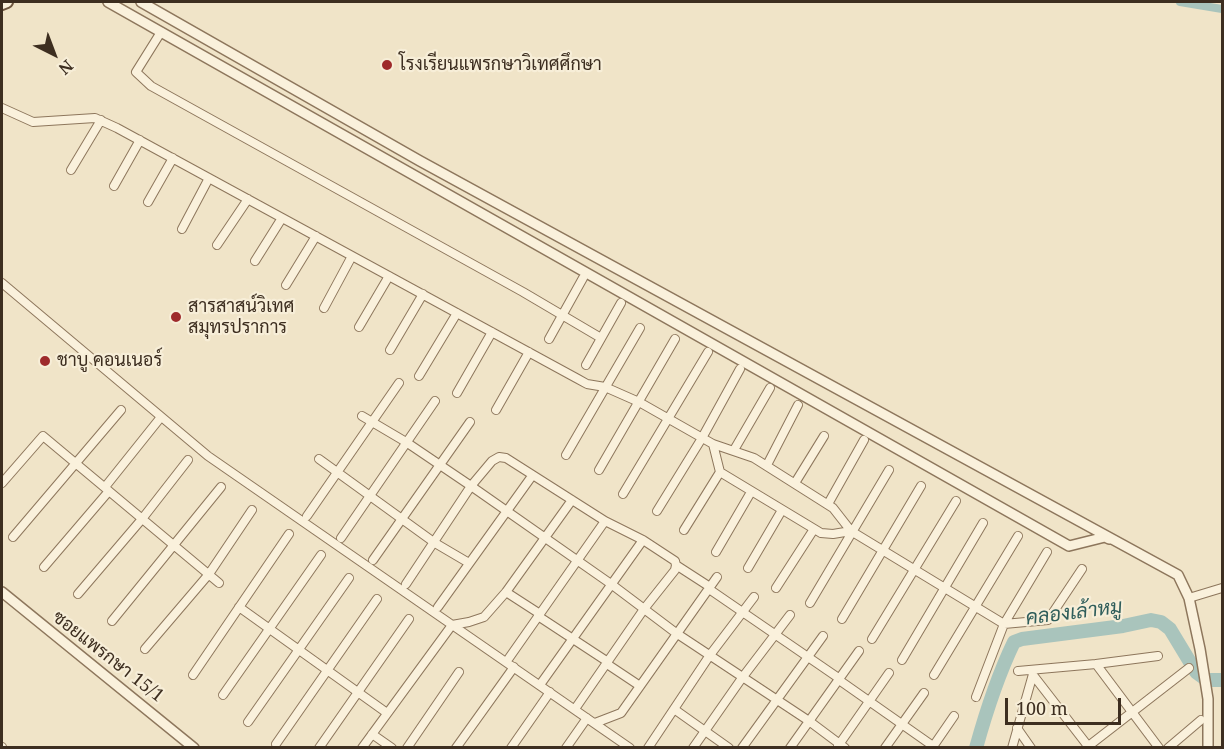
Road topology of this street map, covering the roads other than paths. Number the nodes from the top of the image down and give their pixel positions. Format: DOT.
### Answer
graph roads {
  1 [pos="7,2"];
  2 [pos="108,2"];
  3 [pos="141,2"];
  4 [pos="2,4"];
  5 [pos="162,32"];
  6 [pos="2,108"];
  7 [pos="101,120"];
  8 [pos="140,140"];
  9 [pos="173,158"];
  10 [pos="71,170"];
  11 [pos="209,178"];
  12 [pos="114,186"];
  13 [pos="248,199"];
  14 [pos="148,202"];
  15 [pos="282,218"];
  16 [pos="182,229"];
  17 [pos="316,236"];
  18 [pos="217,245"];
  19 [pos="352,256"];
  20 [pos="255,261"];
  21 [pos="389,276"];
  22 [pos="583,278"];
  23 [pos="2,284"];
  24 [pos="286,285"];
  25 [pos="423,294"];
  26 [pos="621,303"];
  27 [pos="324,308"];
  28 [pos="457,313"];
  29 [pos="562,315"];
  30 [pos="359,327"];
  31 [pos="640,328"];
  32 [pos="492,332"];
  33 [pos="601,338"];
  34 [pos="549,339"];
  35 [pos="675,339"];
  36 [pos="390,350"];
  37 [pos="529,352"];
  38 [pos="708,352"];
  39 [pos="586,364"];
  40 [pos="740,369"];
  41 [pos="419,376"];
  42 [pos="399,383"];
  43 [pos="605,387"];
  44 [pos="770,388"];
  45 [pos="458,393"];
  46 [pos="435,401"];
  47 [pos="639,402"];
  48 [pos="798,405"];
  49 [pos="121,410"];
  50 [pos="496,410"];
  51 [pos="362,416"];
  52 [pos="160,417"];
  53 [pos="669,419"];
  54 [pos="470,422"];
  55 [pos="372,423"];
  56 [pos="824,436"];
  57 [pos="702,438"];
  58 [pos="864,440"];
  59 [pos="406,442"];
  60 [pos="713,444"];
  61 [pos="734,450"];
  62 [pos="566,455"];
  63 [pos="319,459"];
  64 [pos="188,460"];
  65 [pos="76,463"];
  66 [pos="439,464"];
  67 [pos="766,465"];
  68 [pos="599,470"];
  69 [pos="889,470"];
  70 [pos="337,472"];
  71 [pos="720,472"];
  72 [pos="532,476"];
  73 [pos="2,483"];
  74 [pos="795,483"];
  75 [pos="471,486"];
  76 [pos="921,486"];
  77 [pos="221,487"];
  78 [pos="107,489"];
  79 [pos="751,492"];
  80 [pos="623,494"];
  81 [pos="370,496"];
  82 [pos="572,500"];
  83 [pos="956,501"];
  84 [pos="828,504"];
  85 [pos="252,510"];
  86 [pos="782,510"];
  87 [pos="506,511"];
  88 [pos="657,511"];
  89 [pos="307,516"];
  90 [pos="142,519"];
  91 [pos="402,519"];
  92 [pos="605,521"];
  93 [pos="983,523"];
  94 [pos="813,529"];
  95 [pos="684,530"];
  96 [pos="851,531"];
  97 [pos="289,534"];
  98 [pos="1017,536"];
  99 [pos="13,537"];
  100 [pos="341,538"];
  101 [pos="543,538"];
  102 [pos="643,540"];
  103 [pos="435,543"];
  104 [pos="174,546"];
  105 [pos="883,550"];
  106 [pos="716,552"];
  107 [pos="1047,552"];
  108 [pos="321,555"];
  109 [pos="373,560"];
  110 [pos="578,560"];
  111 [pos="469,563"];
  112 [pos="676,566"];
  113 [pos="44,567"];
  114 [pos="748,568"];
  115 [pos="1082,568"];
  116 [pos="914,569"];
  117 [pos="208,574"];
  118 [pos="349,578"];
  119 [pos="717,578"];
  120 [pos="219,583"];
  121 [pos="406,584"];
  122 [pos="612,584"];
  123 [pos="709,588"];
  124 [pos="776,588"];
  125 [pos="945,588"];
  126 [pos="1222,588"];
  127 [pos="2,592"];
  128 [pos="506,592"];
  129 [pos="78,594"];
  130 [pos="754,597"];
  131 [pos="1189,597"];
  132 [pos="377,599"];
  133 [pos="810,603"];
  134 [pos="976,606"];
  135 [pos="239,607"];
  136 [pos="438,607"];
  137 [pos="644,609"];
  138 [pos="742,612"];
  139 [pos="539,615"];
  140 [pos="790,615"];
  141 [pos="409,619"];
  142 [pos="842,619"];
  143 [pos="112,621"];
  144 [pos="1004,624"];
  145 [pos="452,625"];
  146 [pos="269,628"];
  147 [pos="676,633"];
  148 [pos="775,634"];
  149 [pos="823,636"];
  150 [pos="572,639"];
  151 [pos="872,639"];
  152 [pos="145,650"];
  153 [pos="299,650"];
  154 [pos="859,651"];
  155 [pos="710,655"];
  156 [pos="1158,656"];
  157 [pos="807,657"];
  158 [pos="509,658"];
  159 [pos="902,660"];
  160 [pos="607,663"];
  161 [pos="1095,664"];
  162 [pos="514,667"];
  163 [pos="1189,668"];
  164 [pos="328,670"];
  165 [pos="1018,671"];
  166 [pos="459,672"];
  167 [pos="1033,672"];
  168 [pos="889,673"];
  169 [pos="193,675"];
  170 [pos="934,675"];
  171 [pos="742,678"];
  172 [pos="839,679"];
  173 [pos="542,682"];
  174 [pos="639,686"];
  175 [pos="358,692"];
  176 [pos="550,692"];
  177 [pos="924,693"];
  178 [pos="223,695"];
  179 [pos="976,697"];
  180 [pos="776,700"];
  181 [pos="869,701"];
  182 [pos="577,706"];
  183 [pos="674,709"];
  184 [pos="387,713"];
  185 [pos="1132,713"];
  186 [pos="954,716"];
  187 [pos="587,718"];
  188 [pos="1201,720"];
  189 [pos="809,721"];
  190 [pos="248,722"];
  191 [pos="595,723"];
  192 [pos="902,723"];
  193 [pos="1017,728"];
  194 [pos="705,731"];
  195 [pos="372,734"];
  196 [pos="276,744"];
  197 [pos="840,746"];
  198 [pos="194,747"];
  199 [pos="319,747"];
  200 [pos="362,747"];
  201 [pos="392,747"];
  202 [pos="407,747"];
  203 [pos="456,747"];
  204 [pos="511,747"];
  205 [pos="566,747"];
  206 [pos="628,747"];
  207 [pos="648,747"];
  208 [pos="693,747"];
  209 [pos="729,747"];
  210 [pos="742,747"];
  211 [pos="790,747"];
  212 [pos="885,747"];
  213 [pos="933,747"];
  214 [pos="1012,747"];
  215 [pos="1031,747"];
  216 [pos="1087,747"];
  217 [pos="1159,747"];
  218 [pos="1168,747"];
  219 [pos="1208,747"];
  1 -- 4 [label="main road"];
  2 -- 5 [label="street"];
  3 -- 131 [label="street"];
  5 -- 29 [label="street"];
  5 -- 131 [label="street"];
  6 -- 7 [label="street"];
  7 -- 8 [label="street"];
  7 -- 10 [label="street"];
  8 -- 9 [label="street"];
  8 -- 12 [label="street"];
  9 -- 11 [label="street"];
  9 -- 14 [label="street"];
  11 -- 13 [label="street"];
  11 -- 16 [label="street"];
  13 -- 15 [label="street"];
  13 -- 18 [label="street"];
  15 -- 17 [label="street"];
  15 -- 20 [label="street"];
  17 -- 19 [label="street"];
  17 -- 24 [label="street"];
  19 -- 21 [label="street"];
  19 -- 27 [label="street"];
  21 -- 25 [label="street"];
  21 -- 30 [label="street"];
  22 -- 29 [label="street"];
  23 -- 52 [label="street"];
  25 -- 28 [label="street"];
  25 -- 36 [label="street"];
  26 -- 33 [label="street"];
  28 -- 32 [label="street"];
  28 -- 41 [label="street"];
  29 -- 33 [label="street"];
  29 -- 34 [label="street"];
  31 -- 43 [label="street"];
  32 -- 37 [label="street"];
  32 -- 45 [label="street"];
  33 -- 39 [label="street"];
  35 -- 47 [label="street"];
  37 -- 43 [label="street"];
  37 -- 50 [label="street"];
  38 -- 53 [label="street"];
  40 -- 57 [label="street"];
  42 -- 55 [label="street"];
  43 -- 47 [label="street"];
  43 -- 62 [label="street"];
  44 -- 61 [label="street"];
  46 -- 59 [label="street"];
  47 -- 53 [label="street"];
  47 -- 68 [label="street"];
  48 -- 67 [label="street"];
  49 -- 65 [label="street"];
  51 -- 55 [label="street"];
  52 -- 78 [label="street"];
  52 -- 145 [label="street"];
  53 -- 57 [label="street"];
  53 -- 80 [label="street"];
  54 -- 66 [label="street"];
  55 -- 59 [label="street"];
  55 -- 70 [label="street"];
  56 -- 74 [label="street"];
  57 -- 60 [label="street"];
  57 -- 88 [label="street"];
  58 -- 84 [label="street"];
  59 -- 66 [label="street"];
  59 -- 81 [label="street"];
  60 -- 61 [label="street"];
  60 -- 71 [label="street"];
  61 -- 67 [label="street"];
  63 -- 70 [label="street"];
  64 -- 90 [label="street"];
  65 -- 73 [label="street"];
  65 -- 78 [label="street"];
  65 -- 99 [label="street"];
  66 -- 75 [label="street"];
  66 -- 91 [label="street"];
  67 -- 74 [label="street"];
  69 -- 96 [label="street"];
  70 -- 81 [label="street"];
  70 -- 89 [label="street"];
  71 -- 79 [label="street"];
  71 -- 95 [label="street"];
  72 -- 75 [label="street"];
  72 -- 82 [label="street"];
  72 -- 87 [label="street"];
  74 -- 84 [label="street"];
  75 -- 87 [label="street"];
  75 -- 103 [label="street"];
  76 -- 105 [label="street"];
  77 -- 104 [label="street"];
  78 -- 90 [label="street"];
  78 -- 113 [label="street"];
  79 -- 86 [label="street"];
  79 -- 106 [label="street"];
  81 -- 91 [label="street"];
  81 -- 100 [label="street"];
  82 -- 92 [label="street"];
  82 -- 101 [label="street"];
  83 -- 116 [label="street"];
  84 -- 96 [label="street"];
  85 -- 117 [label="street"];
  86 -- 94 [label="street"];
  86 -- 114 [label="street"];
  87 -- 101 [label="street"];
  87 -- 111 [label="street"];
  90 -- 104 [label="street"];
  90 -- 129 [label="street"];
  91 -- 103 [label="street"];
  91 -- 109 [label="street"];
  92 -- 102 [label="street"];
  92 -- 110 [label="street"];
  93 -- 125 [label="street"];
  94 -- 96 [label="street"];
  94 -- 124 [label="street"];
  96 -- 105 [label="street"];
  96 -- 133 [label="street"];
  97 -- 135 [label="street"];
  98 -- 134 [label="street"];
  101 -- 110 [label="street"];
  101 -- 128 [label="street"];
  102 -- 112 [label="street"];
  102 -- 122 [label="street"];
  103 -- 111 [label="street"];
  103 -- 121 [label="street"];
  104 -- 117 [label="street"];
  104 -- 143 [label="street"];
  105 -- 116 [label="street"];
  105 -- 142 [label="street"];
  107 -- 144 [label="street"];
  108 -- 146 [label="street"];
  110 -- 122 [label="street"];
  110 -- 139 [label="street"];
  111 -- 136 [label="street"];
  112 -- 123 [label="street"];
  112 -- 137 [label="street"];
  115 -- 144 [label="street"];
  116 -- 125 [label="street"];
  116 -- 151 [label="street"];
  117 -- 120 [label="street"];
  117 -- 152 [label="street"];
  118 -- 153 [label="street"];
  119 -- 123 [label="street"];
  122 -- 137 [label="street"];
  122 -- 150 [label="street"];
  123 -- 138 [label="street"];
  123 -- 147 [label="street"];
  125 -- 134 [label="street"];
  125 -- 159 [label="street"];
  126 -- 131 [label="street"];
  127 -- 198 [label="street, ซอยแพรกษา 15/1"];
  128 -- 139 [label="street"];
  128 -- 145 [label="street"];
  130 -- 138 [label="street"];
  131 -- 219 [label="street"];
  132 -- 164 [label="street"];
  134 -- 144 [label="street"];
  134 -- 170 [label="street"];
  135 -- 146 [label="street"];
  135 -- 169 [label="street"];
  137 -- 147 [label="street"];
  137 -- 160 [label="street"];
  138 -- 148 [label="street"];
  138 -- 155 [label="street"];
  139 -- 150 [label="street"];
  139 -- 158 [label="street"];
  140 -- 148 [label="street"];
  141 -- 175 [label="street"];
  144 -- 179 [label="street"];
  145 -- 162 [label="street"];
  145 -- 184 [label="street"];
  146 -- 153 [label="street"];
  146 -- 178 [label="street"];
  147 -- 155 [label="street"];
  147 -- 174 [label="street"];
  148 -- 157 [label="street"];
  148 -- 171 [label="street"];
  149 -- 157 [label="street"];
  150 -- 160 [label="street"];
  150 -- 173 [label="street"];
  153 -- 164 [label="street"];
  153 -- 190 [label="street"];
  154 -- 172 [label="street"];
  155 -- 171 [label="street"];
  155 -- 183 [label="street"];
  156 -- 161 [label="street"];
  157 -- 172 [label="street"];
  157 -- 180 [label="street"];
  160 -- 174 [label="street"];
  160 -- 182 [label="street"];
  161 -- 167 [label="street"];
  161 -- 185 [label="street"];
  162 -- 176 [label="street"];
  162 -- 203 [label="street"];
  163 -- 185 [label="street"];
  164 -- 175 [label="street"];
  164 -- 196 [label="street"];
  165 -- 167 [label="street"];
  166 -- 202 [label="street"];
  167 -- 193 [label="street"];
  167 -- 216 [label="street"];
  168 -- 181 [label="street"];
  171 -- 180 [label="street"];
  171 -- 194 [label="street"];
  172 -- 181 [label="street"];
  172 -- 189 [label="street"];
  174 -- 191 [label="street"];
  175 -- 184 [label="street"];
  175 -- 199 [label="street"];
  176 -- 187 [label="street"];
  176 -- 204 [label="street"];
  177 -- 192 [label="street"];
  180 -- 189 [label="street"];
  180 -- 210 [label="street"];
  181 -- 192 [label="street"];
  181 -- 197 [label="street"];
  183 -- 194 [label="street"];
  183 -- 207 [label="street"];
  184 -- 195 [label="street"];
  185 -- 216 [label="street"];
  185 -- 217 [label="street"];
  186 -- 213 [label="street"];
  187 -- 191 [label="street"];
  187 -- 205 [label="street"];
  188 -- 218 [label="street"];
  189 -- 197 [label="street"];
  189 -- 211 [label="street"];
  191 -- 206 [label="street"];
  192 -- 212 [label="street"];
  192 -- 213 [label="street"];
  193 -- 214 [label="street"];
  193 -- 215 [label="street"];
  194 -- 208 [label="street"];
  194 -- 209 [label="street"];
  195 -- 200 [label="street"];
  195 -- 201 [label="street"];
}
